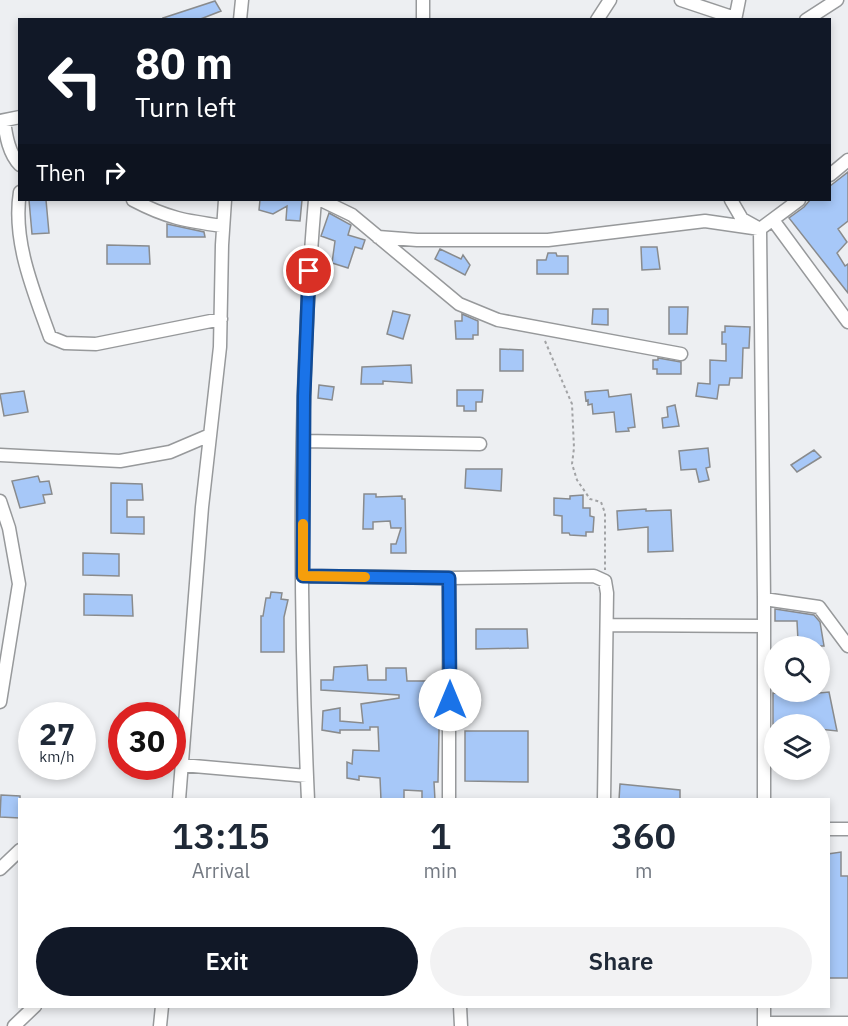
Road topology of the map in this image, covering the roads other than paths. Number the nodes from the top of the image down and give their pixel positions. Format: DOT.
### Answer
graph roads {
  1 [pos="242,0"];
  2 [pos="423,0"];
  3 [pos="610,0"];
  4 [pos="681,0"];
  5 [pos="739,0"];
  6 [pos="837,0"];
  7 [pos="240,18"];
  8 [pos="423,18"];
  9 [pos="598,18"];
  10 [pos="732,18"];
  11 [pos="735,18"];
  12 [pos="809,18"];
  13 [pos="18,117"];
  14 [pos="2,121"];
  15 [pos="848,160"];
  16 [pos="18,163"];
  17 [pos="831,174"];
  18 [pos="18,201"];
  19 [pos="135,201"];
  20 [pos="225,201"];
  21 [pos="315,201"];
  22 [pos="323,201"];
  23 [pos="732,201"];
  24 [pos="798,201"];
  25 [pos="773,220"];
  26 [pos="223,226"];
  27 [pos="760,229"];
  28 [pos="378,237"];
  29 [pos="221,319"];
  30 [pos="848,322"];
  31 [pos="681,354"];
  32 [pos="210,435"];
  33 [pos="303,441"];
  34 [pos="480,444"];
  35 [pos="0,455"];
  36 [pos="0,501"];
  37 [pos="303,576"];
  38 [pos="449,578"];
  39 [pos="764,599"];
  40 [pos="607,625"];
  41 [pos="764,626"];
  42 [pos="848,646"];
  43 [pos="0,702"];
  44 [pos="186,713"];
  45 [pos="186,765"];
  46 [pos="307,776"];
  47 [pos="181,780"];
  48 [pos="179,798"];
  49 [pos="308,798"];
  50 [pos="449,798"];
  51 [pos="604,798"];
  52 [pos="764,798"];
  53 [pos="830,829"];
  54 [pos="848,829"];
  55 [pos="18,852"];
  56 [pos="0,869"];
  57 [pos="33,1008"];
  58 [pos="162,1008"];
  59 [pos="460,1008"];
  60 [pos="764,1008"];
  61 [pos="848,1023"];
  62 [pos="764,1024"];
  63 [pos="14,1026"];
  64 [pos="160,1026"];
  65 [pos="461,1026"];
  1 -- 7 [label="street"];
  2 -- 8 [label="street"];
  3 -- 9 [label="street"];
  4 -- 10 [label="street"];
  5 -- 11 [label="street"];
  6 -- 12 [label="street"];
  13 -- 14 [label="street"];
  14 -- 16 [label="street"];
  15 -- 17 [label="street"];
  18 -- 29 [label="street"];
  19 -- 26 [label="street"];
  20 -- 26 [label="street"];
  21 -- 33 [label="street"];
  22 -- 28 [label="street"];
  23 -- 27 [label="street"];
  24 -- 25 [label="street"];
  25 -- 27 [label="street"];
  25 -- 30 [label="street"];
  26 -- 29 [label="street"];
  27 -- 28 [label="street"];
  27 -- 39 [label="street"];
  28 -- 31 [label="street"];
  29 -- 32 [label="street"];
  32 -- 35 [label="street"];
  32 -- 44 [label="street"];
  33 -- 34 [label="street"];
  33 -- 37 [label="street"];
  36 -- 43 [label="street"];
  37 -- 38 [label="street"];
  37 -- 46 [label="street"];
  38 -- 40 [label="street"];
  38 -- 50 [label="street"];
  39 -- 41 [label="street"];
  39 -- 42 [label="street"];
  40 -- 41 [label="street"];
  40 -- 51 [label="street"];
  41 -- 52 [label="street"];
  45 -- 46 [label="street"];
  46 -- 49 [label="street"];
  47 -- 48 [label="street"];
  53 -- 54 [label="street"];
  55 -- 56 [label="street"];
  57 -- 63 [label="street"];
  58 -- 64 [label="street"];
  59 -- 65 [label="street"];
  60 -- 62 [label="street"];
  61 -- 62 [label="street"];
}
